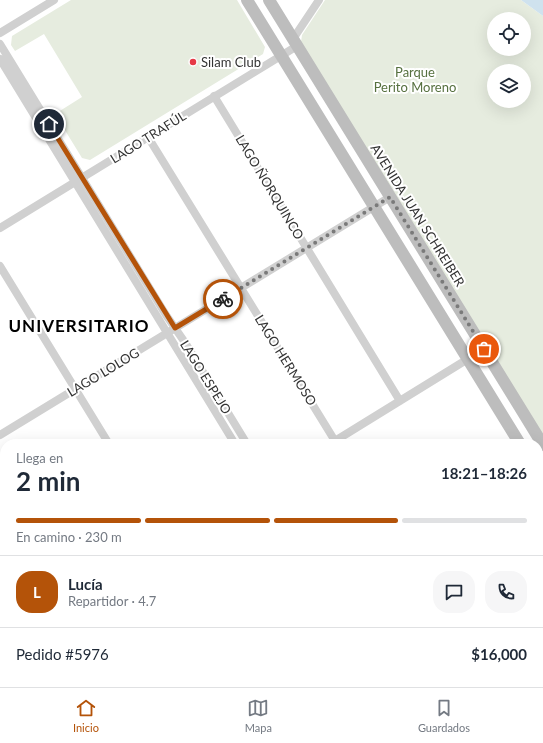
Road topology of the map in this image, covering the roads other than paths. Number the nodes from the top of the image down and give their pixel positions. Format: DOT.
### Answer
graph roads {
  1 [pos="54,0"];
  2 [pos="247,0"];
  3 [pos="269,0"];
  4 [pos="319,0"];
  5 [pos="0,33"];
  6 [pos="295,42"];
  7 [pos="0,44"];
  8 [pos="281,55"];
  9 [pos="0,58"];
  10 [pos="214,96"];
  11 [pos="148,137"];
  12 [pos="78,180"];
  13 [pos="390,197"];
  14 [pos="374,207"];
  15 [pos="0,228"];
  16 [pos="306,248"];
  17 [pos="0,266"];
  18 [pos="241,288"];
  19 [pos="175,328"];
  20 [pos="167,333"];
  21 [pos="484,349"];
  22 [pos="468,359"];
  23 [pos="76,389"];
  24 [pos="400,401"];
  25 [pos="0,435"];
  26 [pos="106,439"];
  27 [pos="232,439"];
  28 [pos="244,439"];
  29 [pos="330,439"];
  30 [pos="337,439"];
  31 [pos="517,439"];
  32 [pos="539,439"];
  1 -- 5 [label="street"];
  2 -- 8 [label="main road"];
  3 -- 6 [label="main road, AVENIDA JUAN SCHREIBER"];
  4 -- 6 [label="street"];
  6 -- 8 [label="street, LAGO TRAFÚL"];
  6 -- 13 [label="main road, AVENIDA JUAN SCHREIBER"];
  7 -- 12 [label="street, LAGO ESPEJO"];
  8 -- 10 [label="street, LAGO TRAFÚL"];
  8 -- 14 [label="main road"];
  9 -- 12 [label="street, LAGO ESPEJO"];
  10 -- 11 [label="street, LAGO TRAFÚL"];
  10 -- 16 [label="street, LAGO ÑORQUINCO"];
  11 -- 12 [label="street, LAGO TRAFÚL"];
  11 -- 18 [label="street, LAGO HERMOSO"];
  12 -- 15 [label="street, LAGO TRAFÚL"];
  12 -- 19 [label="street, LAGO ESPEJO"];
  12 -- 20 [label="street, LAGO ESPEJO"];
  13 -- 14 [label="street, LAGO LOLOG"];
  13 -- 21 [label="main road, AVENIDA JUAN SCHREIBER"];
  14 -- 16 [label="street, LAGO LOLOG"];
  14 -- 22 [label="main road"];
  16 -- 18 [label="street, LAGO LOLOG"];
  16 -- 24 [label="street, LAGO ÑORQUINCO"];
  17 -- 23 [label="street"];
  18 -- 19 [label="street, LAGO LOLOG"];
  18 -- 29 [label="street, LAGO HERMOSO"];
  19 -- 20 [label="street, LAGO LOLOG"];
  19 -- 28 [label="street, LAGO ESPEJO"];
  20 -- 23 [label="street, LAGO LOLOG"];
  20 -- 27 [label="street, LAGO ESPEJO"];
  21 -- 22 [label="street"];
  21 -- 32 [label="main road, AVENIDA JUAN SCHREIBER"];
  22 -- 24 [label="street"];
  22 -- 31 [label="main road"];
  23 -- 25 [label="street, LAGO LOLOG"];
  23 -- 26 [label="street"];
  24 -- 30 [label="street"];
}
